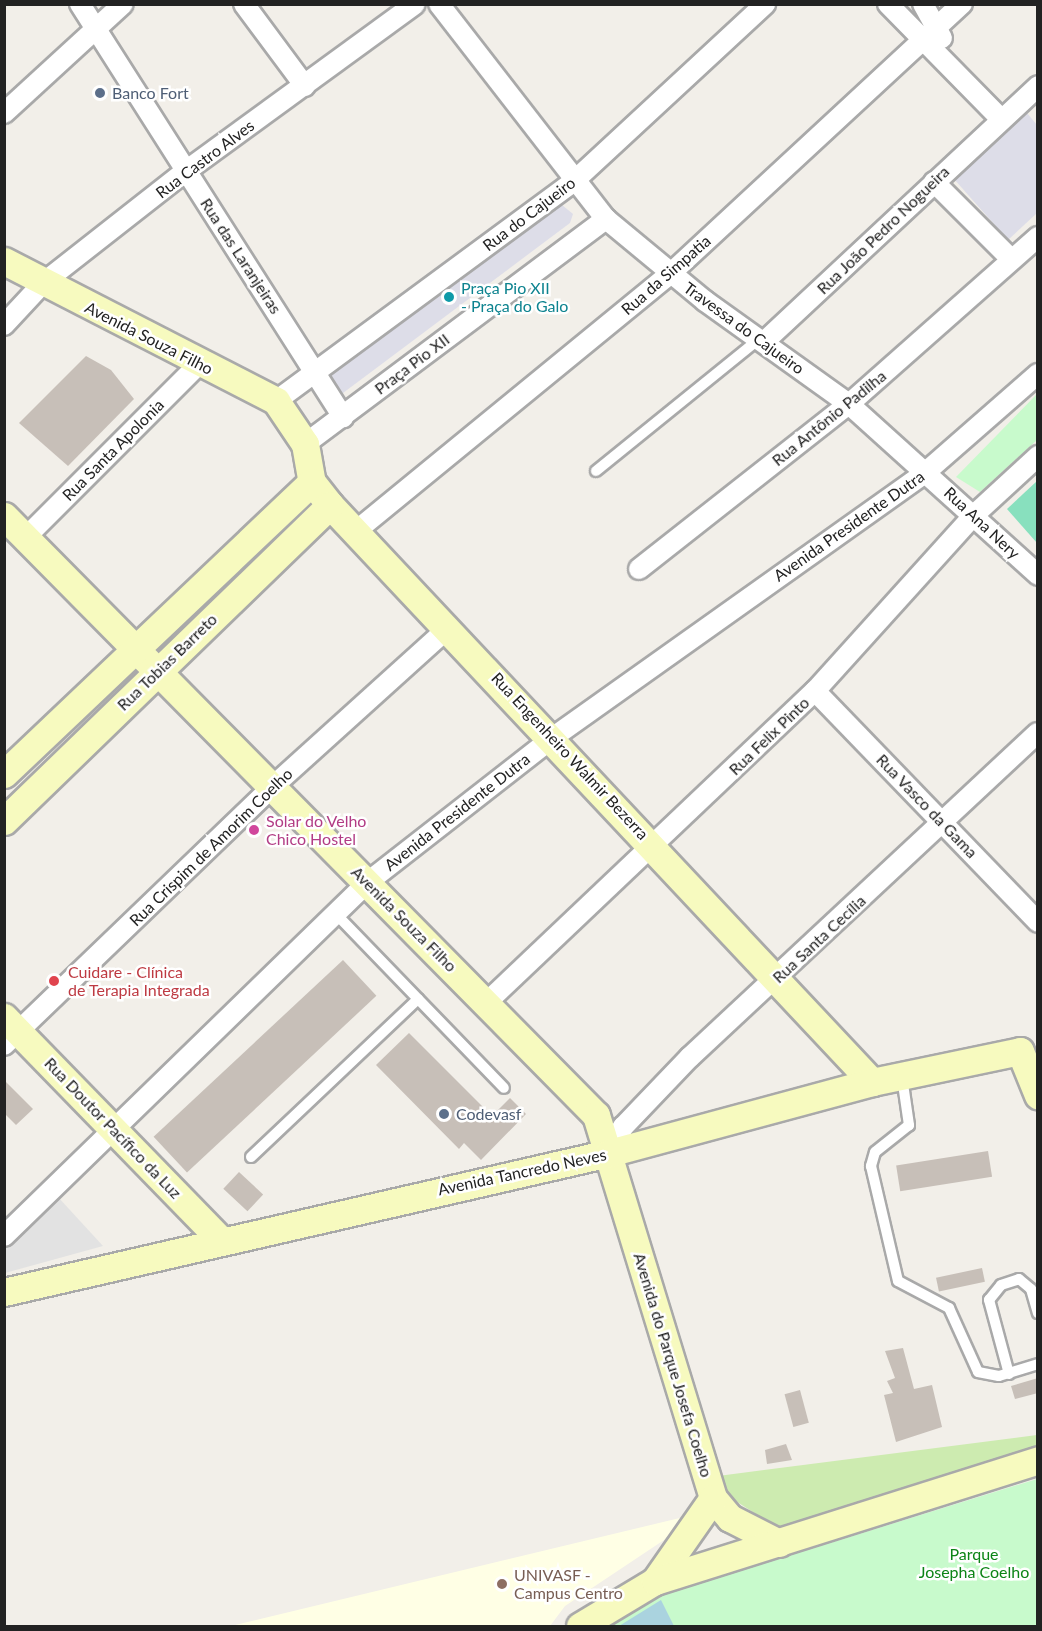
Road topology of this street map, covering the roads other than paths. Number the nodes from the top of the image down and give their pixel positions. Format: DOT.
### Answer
graph roads {
  1 [pos="80,4"];
  2 [pos="123,4"];
  3 [pos="244,4"];
  4 [pos="415,4"];
  5 [pos="439,4"];
  6 [pos="765,4"];
  7 [pos="888,4"];
  8 [pos="923,4"];
  9 [pos="962,4"];
  10 [pos="939,26"];
  11 [pos="96,29"];
  12 [pos="921,43"];
  13 [pos="949,63"];
  14 [pos="305,86"];
  15 [pos="1036,90"];
  16 [pos="4,113"];
  17 [pos="1000,118"];
  18 [pos="186,171"];
  19 [pos="573,182"];
  20 [pos="934,182"];
  21 [pos="606,219"];
  22 [pos="1038,237"];
  23 [pos="1012,260"];
  24 [pos="4,261"];
  25 [pos="670,274"];
  26 [pos="43,284"];
  27 [pos="4,325"];
  28 [pos="763,340"];
  29 [pos="199,364"];
  30 [pos="315,372"];
  31 [pos="1038,374"];
  32 [pos="849,404"];
  33 [pos="283,409"];
  34 [pos="343,417"];
  35 [pos="305,444"];
  36 [pos="1038,456"];
  37 [pos="596,471"];
  38 [pos="926,472"];
  39 [pos="312,482"];
  40 [pos="330,505"];
  41 [pos="975,514"];
  42 [pos="4,516"];
  43 [pos="356,531"];
  44 [pos="26,537"];
  45 [pos="639,569"];
  46 [pos="1038,576"];
  47 [pos="448,628"];
  48 [pos="136,650"];
  49 [pos="157,671"];
  50 [pos="815,691"];
  51 [pos="1038,733"];
  52 [pos="552,738"];
  53 [pos="4,774"];
  54 [pos="270,789"];
  55 [pos="4,821"];
  56 [pos="944,823"];
  57 [pos="655,846"];
  58 [pos="368,882"];
  59 [pos="335,913"];
  60 [pos="1038,922"];
  61 [pos="777,978"];
  62 [pos="418,999"];
  63 [pos="487,1002"];
  64 [pos="9,1031"];
  65 [pos="1029,1049"];
  66 [pos="902,1076"];
  67 [pos="872,1082"];
  68 [pos="504,1088"];
  69 [pos="1038,1095"];
  70 [pos="113,1125"];
  71 [pos="609,1153"];
  72 [pos="251,1157"];
  73 [pos="4,1236"];
  74 [pos="219,1239"];
  75 [pos="4,1292"];
  76 [pos="1038,1313"];
  77 [pos="1038,1364"];
  78 [pos="1008,1374"];
  79 [pos="1038,1460"];
  80 [pos="713,1498"];
  81 [pos="779,1543"];
  82 [pos="655,1581"];
  83 [pos="580,1626"];
  1 -- 11 [label="street, Rua das Laranjeiras"];
  2 -- 11 [label="street"];
  3 -- 14 [label="street"];
  4 -- 14 [label="street, Rua Castro Alves"];
  5 -- 19 [label="street, Travessa do Cajueiro"];
  6 -- 19 [label="street, Rua do Cajueiro"];
  7 -- 12 [label="street"];
  8 -- 10 [label="street"];
  9 -- 10 [label="street, Rua da Simpatia"];
  10 -- 12 [label="street, Rua da Simpatia"];
  10 -- 13 [label="street"];
  11 -- 16 [label="street"];
  11 -- 18 [label="street, Rua das Laranjeiras"];
  12 -- 13 [label="street"];
  12 -- 25 [label="street, Rua da Simpatia"];
  13 -- 17 [label="street"];
  14 -- 18 [label="street, Rua Castro Alves"];
  15 -- 17 [label="street, Rua João Pedro Nogueira"];
  17 -- 20 [label="street, Rua João Pedro Nogueira"];
  18 -- 26 [label="street, Rua Castro Alves"];
  18 -- 30 [label="street, Rua das Laranjeiras"];
  19 -- 21 [label="street, Travessa do Cajueiro"];
  19 -- 30 [label="street, Rua do Cajueiro"];
  20 -- 23 [label="street"];
  20 -- 28 [label="street, Rua João Pedro Nogueira"];
  21 -- 25 [label="street, Travessa do Cajueiro"];
  21 -- 34 [label="street, Praça Pio XII"];
  22 -- 23 [label="street, Rua Antônio Padilha"];
  23 -- 32 [label="street, Rua Antônio Padilha"];
  24 -- 26 [label="main road, Avenida Souza Filho"];
  25 -- 28 [label="street, Travessa do Cajueiro"];
  25 -- 43 [label="street, Rua da Simpatia"];
  26 -- 27 [label="street, Rua Castro Alves"];
  26 -- 29 [label="main road, Avenida Souza Filho"];
  28 -- 32 [label="street, Travessa do Cajueiro"];
  28 -- 37 [label="lane"];
  29 -- 33 [label="main road, Avenida Souza Filho"];
  29 -- 44 [label="street, Rua Santa Apolonia"];
  30 -- 33 [label="street, Rua do Cajueiro"];
  30 -- 34 [label="street, Rua das Laranjeiras"];
  31 -- 38 [label="street, Avenida Presidente Dutra"];
  32 -- 38 [label="street, Travessa do Cajueiro"];
  32 -- 45 [label="street, Rua Antônio Padilha"];
  33 -- 35 [label="main road, Rua Engenheiro Walmir Bezerra"];
  34 -- 35 [label="street, Praça Pio XII"];
  35 -- 39 [label="main road, Rua Engenheiro Walmir Bezerra"];
  36 -- 41 [label="street, Rua Felix Pinto"];
  38 -- 41 [label="street, Rua Ana Nery"];
  38 -- 52 [label="street, Avenida Presidente Dutra"];
  39 -- 40 [label="main road, Rua Engenheiro Walmir Bezerra"];
  39 -- 48 [label="main road, Rua Tobias Barreto"];
  40 -- 43 [label="main road, Rua Engenheiro Walmir Bezerra"];
  40 -- 49 [label="main road, Rua Tobias Barreto"];
  41 -- 46 [label="street, Rua Ana Nery"];
  41 -- 50 [label="street, Rua Felix Pinto"];
  42 -- 44 [label="main road, Avenida Souza Filho"];
  43 -- 47 [label="main road, Rua Engenheiro Walmir Bezerra"];
  44 -- 48 [label="main road, Avenida Souza Filho"];
  47 -- 52 [label="main road, Rua Engenheiro Walmir Bezerra"];
  47 -- 54 [label="street, Rua Crispim de Amorim Coelho"];
  48 -- 49 [label="main road, Avenida Souza Filho"];
  48 -- 53 [label="main road, Rua Tobias Barreto"];
  49 -- 54 [label="main road, Avenida Souza Filho"];
  49 -- 55 [label="main road, Rua Tobias Barreto"];
  50 -- 56 [label="street, Rua Vasco da Gama"];
  50 -- 57 [label="street, Rua Felix Pinto"];
  51 -- 56 [label="street, Rua Santa Cecília"];
  52 -- 57 [label="main road, Rua Engenheiro Walmir Bezerra"];
  52 -- 58 [label="street, Avenida Presidente Dutra"];
  54 -- 58 [label="main road, Avenida Souza Filho"];
  54 -- 64 [label="street, Rua Crispim de Amorim Coelho"];
  56 -- 60 [label="street, Rua Vasco da Gama"];
  56 -- 61 [label="street, Rua Santa Cecília"];
  57 -- 61 [label="main road, Rua Engenheiro Walmir Bezerra"];
  57 -- 63 [label="street, Rua Felix Pinto"];
  58 -- 59 [label="street, Avenida Presidente Dutra"];
  58 -- 63 [label="main road, Avenida Souza Filho"];
  59 -- 62 [label="lane"];
  59 -- 70 [label="street, Avenida Presidente Dutra"];
  61 -- 67 [label="main road, Rua Engenheiro Walmir Bezerra"];
  61 -- 71 [label="street, Rua Santa Cecília"];
  62 -- 68 [label="lane"];
  62 -- 72 [label="lane"];
  63 -- 71 [label="main road, Avenida Souza Filho"];
  64 -- 70 [label="main road, Rua Doutor Pacífico da Luz"];
  65 -- 66 [label="main road, Avenida Tancredo Neves"];
  65 -- 69 [label="main road"];
  66 -- 67 [label="main road, Avenida Tancredo Neves"];
  66 -- 78 [label="lane"];
  67 -- 71 [label="main road, Avenida Tancredo Neves"];
  70 -- 73 [label="street, Avenida Presidente Dutra"];
  70 -- 74 [label="main road, Rua Doutor Pacífico da Luz"];
  71 -- 74 [label="main road, Avenida Tancredo Neves"];
  71 -- 80 [label="main road, Avenida do Parque Josefa Coelho"];
  74 -- 75 [label="main road, Avenida Tancredo Neves"];
  76 -- 78 [label="lane"];
  77 -- 78 [label="lane"];
  79 -- 81 [label="main road"];
  80 -- 81 [label="main road, Avenida do Parque Josefa Coelho"];
  80 -- 82 [label="main road"];
  81 -- 82 [label="main road"];
  82 -- 83 [label="main road"];
}
